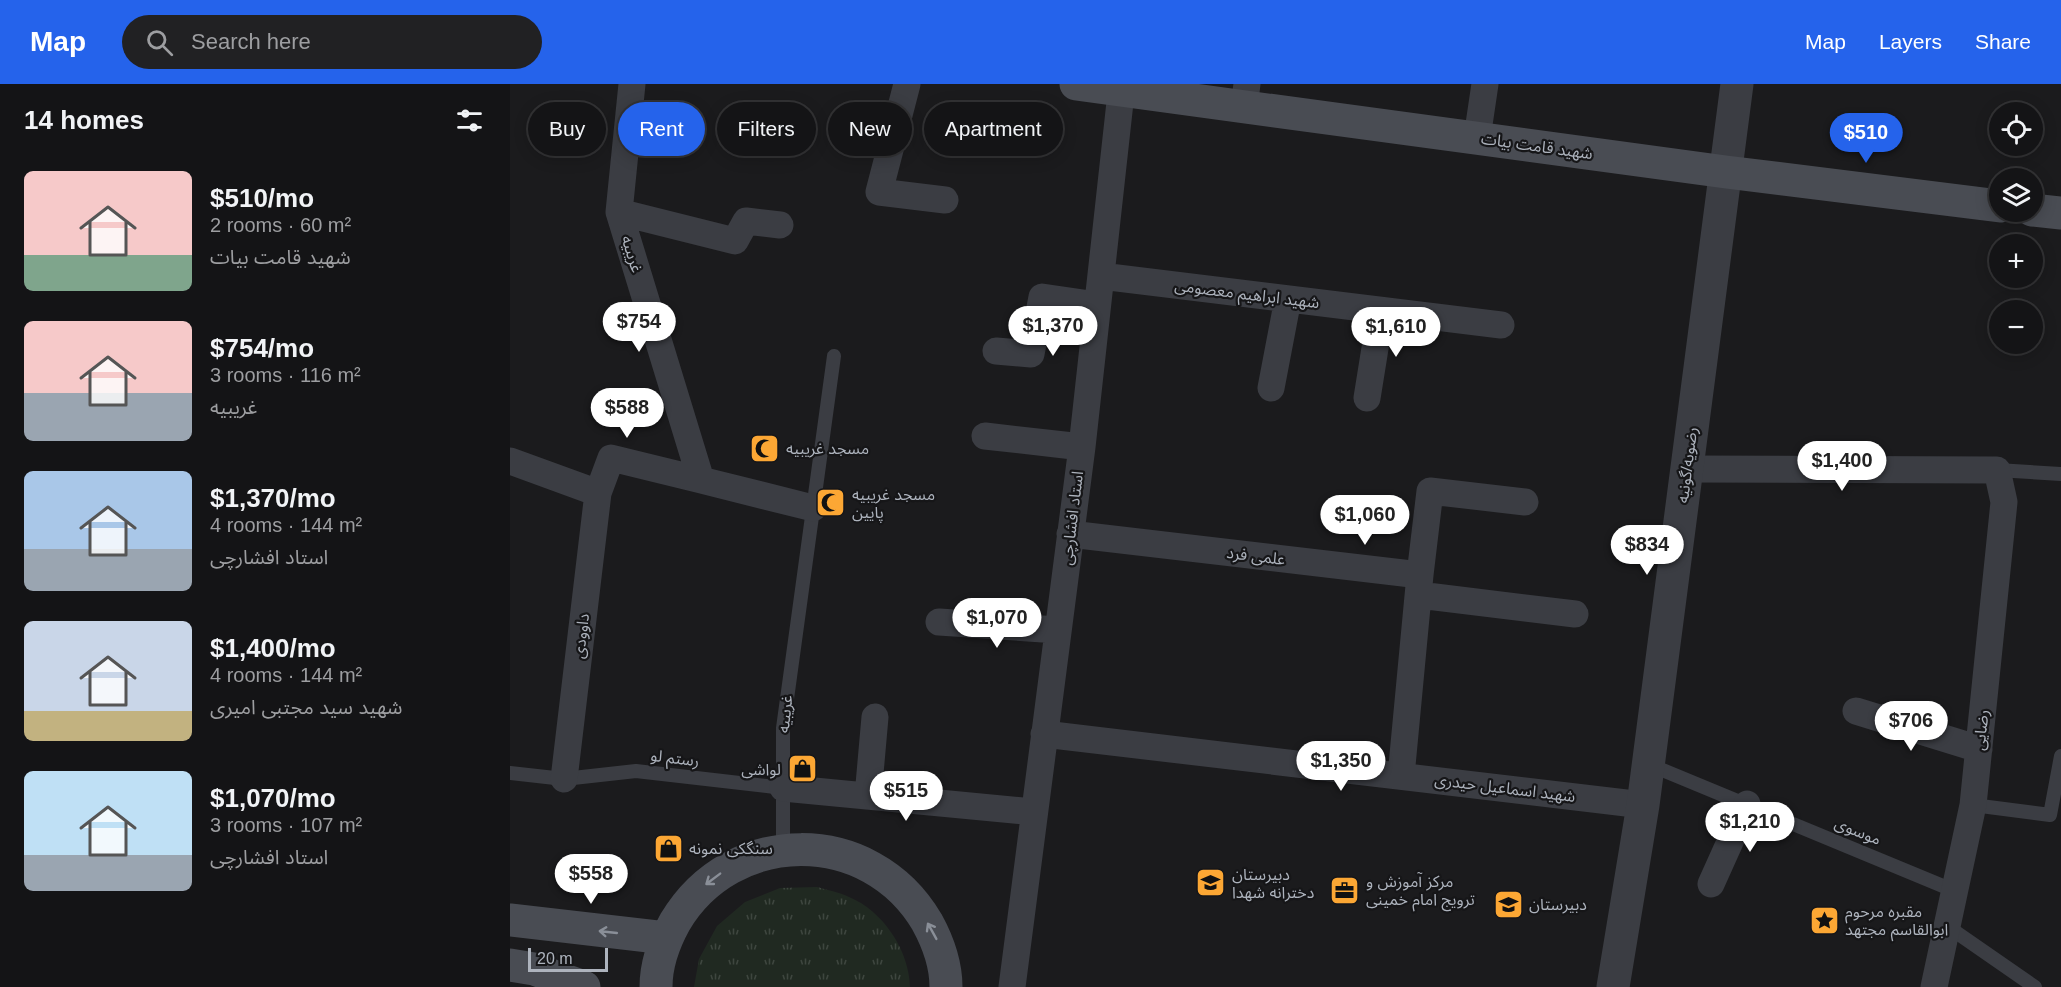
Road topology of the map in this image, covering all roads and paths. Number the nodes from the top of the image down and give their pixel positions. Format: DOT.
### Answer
graph roads {
  1 [pos="632,84"];
  2 [pos="907,84"];
  3 [pos="1076,84"];
  4 [pos="1485,84"];
  5 [pos="1737,84"];
  6 [pos="1121,87"];
  7 [pos="1245,95"];
  8 [pos="1477,138"];
  9 [pos="1726,172"];
  10 [pos="945,200"];
  11 [pos="1989,205"];
  12 [pos="2043,211"];
  13 [pos="619,212"];
  14 [pos="2061,213"];
  15 [pos="780,225"];
  16 [pos="1101,276"];
  17 [pos="1288,299"];
  18 [pos="1097,305"];
  19 [pos="1381,311"];
  20 [pos="1501,325"];
  21 [pos="996,351"];
  22 [pos="834,356"];
  23 [pos="1271,388"];
  24 [pos="1367,398"];
  25 [pos="985,436"];
  26 [pos="1082,447"];
  27 [pos="510,461"];
  28 [pos="1687,469"];
  29 [pos="1997,470"];
  30 [pos="2061,474"];
  31 [pos="701,480"];
  32 [pos="598,493"];
  33 [pos="1525,502"];
  34 [pos="813,508"];
  35 [pos="1070,534"];
  36 [pos="1420,585"];
  37 [pos="1575,614"];
  38 [pos="939,622"];
  39 [pos="1058,630"];
  40 [pos="1856,711"];
  41 [pos="875,717"];
  42 [pos="1044,734"];
  43 [pos="1979,749"];
  44 [pos="2061,756"];
  45 [pos="1648,764"];
  46 [pos="510,773"];
  47 [pos="1401,776"];
  48 [pos="564,779"];
  49 [pos="783,788"];
  50 [pos="868,796"];
  51 [pos="1747,804"];
  52 [pos="1643,805"];
  53 [pos="1973,805"];
  54 [pos="1034,812"];
  55 [pos="783,850"];
  56 [pos="1711,884"];
  57 [pos="1955,891"];
  58 [pos="510,920"];
  59 [pos="1947,926"];
  60 [pos="666,938"];
  61 [pos="510,965"];
  62 [pos="584,987"];
  63 [pos="656,987"];
  64 [pos="946,987"];
  65 [pos="1012,987"];
  66 [pos="1613,987"];
  67 [pos="1934,987"];
  68 [pos="2035,987"];
  1 -- 13 [label="street, غریبیه"];
  2 -- 10 [label="street"];
  3 -- 6 [label="main road, شهید قامت بیات"];
  4 -- 8 [label="street"];
  5 -- 9 [label="street, رضویه/گونیه"];
  6 -- 7 [label="main road, شهید قامت بیات"];
  6 -- 16 [label="street, استاد افشارچی"];
  7 -- 8 [label="main road, شهید قامت بیات"];
  8 -- 9 [label="main road, شهید قامت بیات"];
  9 -- 11 [label="main road, شهید قامت بیات"];
  9 -- 28 [label="street, رضویه/گونیه"];
  12 -- 14 [label="main road"];
  13 -- 15 [label="street"];
  13 -- 31 [label="street, غریبیه"];
  16 -- 17 [label="street, شهید ابراهیم معصومی"];
  16 -- 18 [label="street, استاد افشارچی"];
  17 -- 19 [label="street, شهید ابراهیم معصومی"];
  17 -- 23 [label="street"];
  18 -- 21 [label="street"];
  18 -- 26 [label="street, استاد افشارچی"];
  19 -- 20 [label="street, شهید ابراهیم معصومی"];
  19 -- 24 [label="street"];
  22 -- 34 [label="lane, غریبیه"];
  25 -- 26 [label="street"];
  26 -- 35 [label="street, استاد افشارچی"];
  27 -- 32 [label="street"];
  28 -- 29 [label="street"];
  28 -- 45 [label="street, رضویه/گونیه"];
  29 -- 30 [label="lane"];
  29 -- 43 [label="street, رضایی"];
  31 -- 32 [label="street, داوودی"];
  31 -- 34 [label="street"];
  32 -- 48 [label="street, داوودی"];
  33 -- 36 [label="street"];
  34 -- 49 [label="lane, غریبیه"];
  35 -- 36 [label="street, علمی فرد"];
  35 -- 39 [label="street, استاد افشارچی"];
  36 -- 37 [label="street, علمی فرد"];
  36 -- 47 [label="street"];
  38 -- 39 [label="street"];
  39 -- 42 [label="street, استاد افشارچی"];
  40 -- 43 [label="street"];
  41 -- 50 [label="street"];
  42 -- 47 [label="street, شهید اسماعیل حیدری"];
  42 -- 54 [label="street, استاد افشارچی"];
  43 -- 53 [label="street, رضایی"];
  44 -- 53 [label="lane"];
  45 -- 51 [label="lane, موسوی"];
  45 -- 52 [label="street, رضویه/گونیه"];
  46 -- 48 [label="lane, رستم لو"];
  47 -- 52 [label="street, شهید اسماعیل حیدری"];
  48 -- 49 [label="lane, رستم لو"];
  49 -- 50 [label="street"];
  49 -- 55 [label="lane, غریبیه"];
  50 -- 54 [label="street"];
  51 -- 56 [label="street"];
  51 -- 57 [label="lane, موسوی"];
  52 -- 66 [label="street, رضویه/گونیه"];
  53 -- 57 [label="street, رضایی"];
  54 -- 65 [label="street, استاد افشارچی"];
  55 -- 60 [label="main road, one-way"];
  64 -- 55 [label="main road, one-way"];
  57 -- 59 [label="street, رضایی"];
  60 -- 58 [label="main road, one-way"];
  59 -- 67 [label="street, رضایی"];
  59 -- 68 [label="lane"];
  60 -- 63 [label="main road"];
  61 -- 62 [label="main road"];
}
